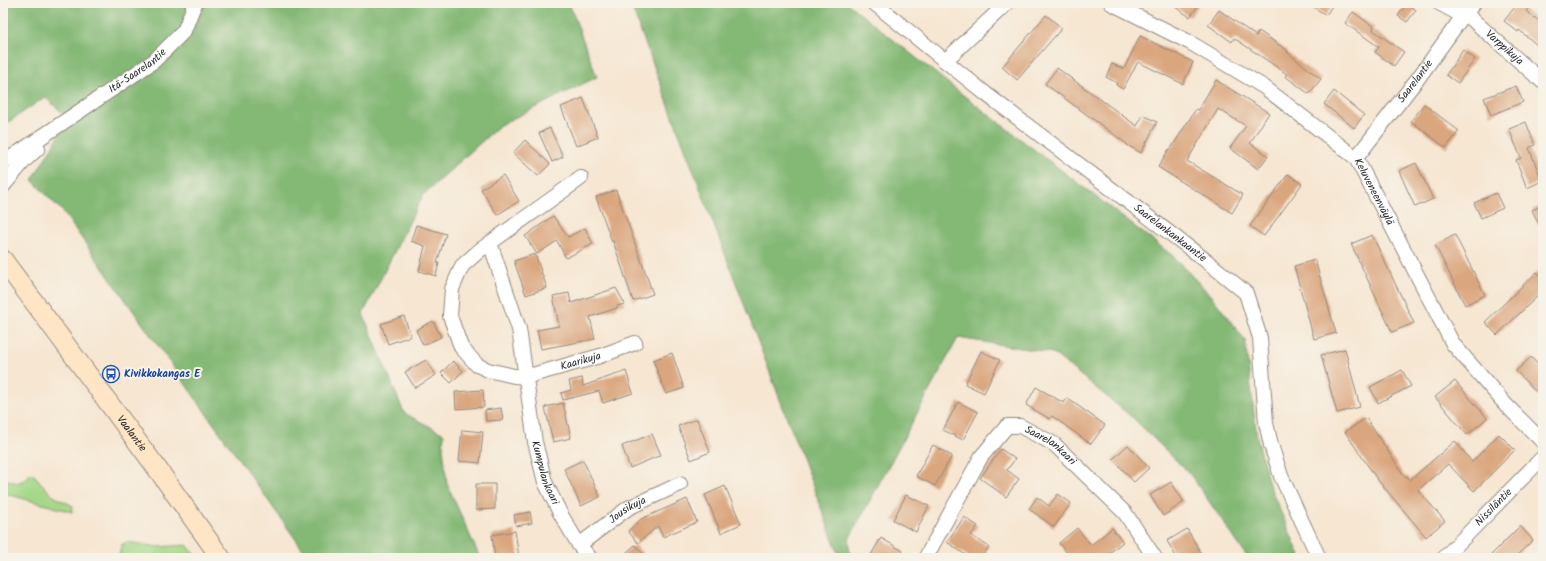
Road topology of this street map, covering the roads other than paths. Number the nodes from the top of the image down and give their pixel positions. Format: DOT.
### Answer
graph roads {
  1 [pos="196,3"];
  2 [pos="874,3"];
  3 [pos="1007,3"];
  4 [pos="1111,3"];
  5 [pos="1439,3"];
  6 [pos="1467,11"];
  7 [pos="945,61"];
  8 [pos="1543,82"];
  9 [pos="62,123"];
  10 [pos="1356,158"];
  11 [pos="3,163"];
  12 [pos="581,178"];
  13 [pos="3,186"];
  14 [pos="490,243"];
  15 [pos="3,260"];
  16 [pos="3,272"];
  17 [pos="40,310"];
  18 [pos="635,343"];
  19 [pos="525,377"];
  20 [pos="1543,442"];
  21 [pos="1543,457"];
  22 [pos="680,484"];
  23 [pos="579,545"];
  24 [pos="927,557"];
  25 [pos="221,558"];
  26 [pos="590,558"];
  27 [pos="1154,558"];
  28 [pos="1319,558"];
  29 [pos="1444,558"];
  1 -- 9 [label="street, Itä-Saarelantie"];
  2 -- 7 [label="street, Saarelankankaantie"];
  3 -- 7 [label="street"];
  4 -- 10 [label="street, Keluveneenväylä"];
  5 -- 6 [label="street, Varppikuja"];
  6 -- 8 [label="street, Varppikuja"];
  6 -- 10 [label="street, Saarelantie"];
  7 -- 28 [label="street, Saarelankankaantie"];
  9 -- 11 [label="street, Itä-Saarelantie"];
  9 -- 13 [label="street, Itä-Saarelantie"];
  10 -- 20 [label="street, Keluveneenväylä"];
  12 -- 14 [label="street"];
  14 -- 19 [label="street, Kumpulankaari"];
  14 -- 19 [label="street"];
  15 -- 17 [label="street, Vaalantie"];
  16 -- 17 [label="street, Vaalantie"];
  17 -- 25 [label="street, Vaalantie"];
  18 -- 19 [label="street, Kaarikuja"];
  19 -- 23 [label="street, Kumpulankaari"];
  21 -- 29 [label="street, Nissiläntie"];
  22 -- 23 [label="street, Jousikuja"];
  23 -- 26 [label="street, Kumpulankaari"];
  24 -- 27 [label="street, Saarelankaari"];
}
